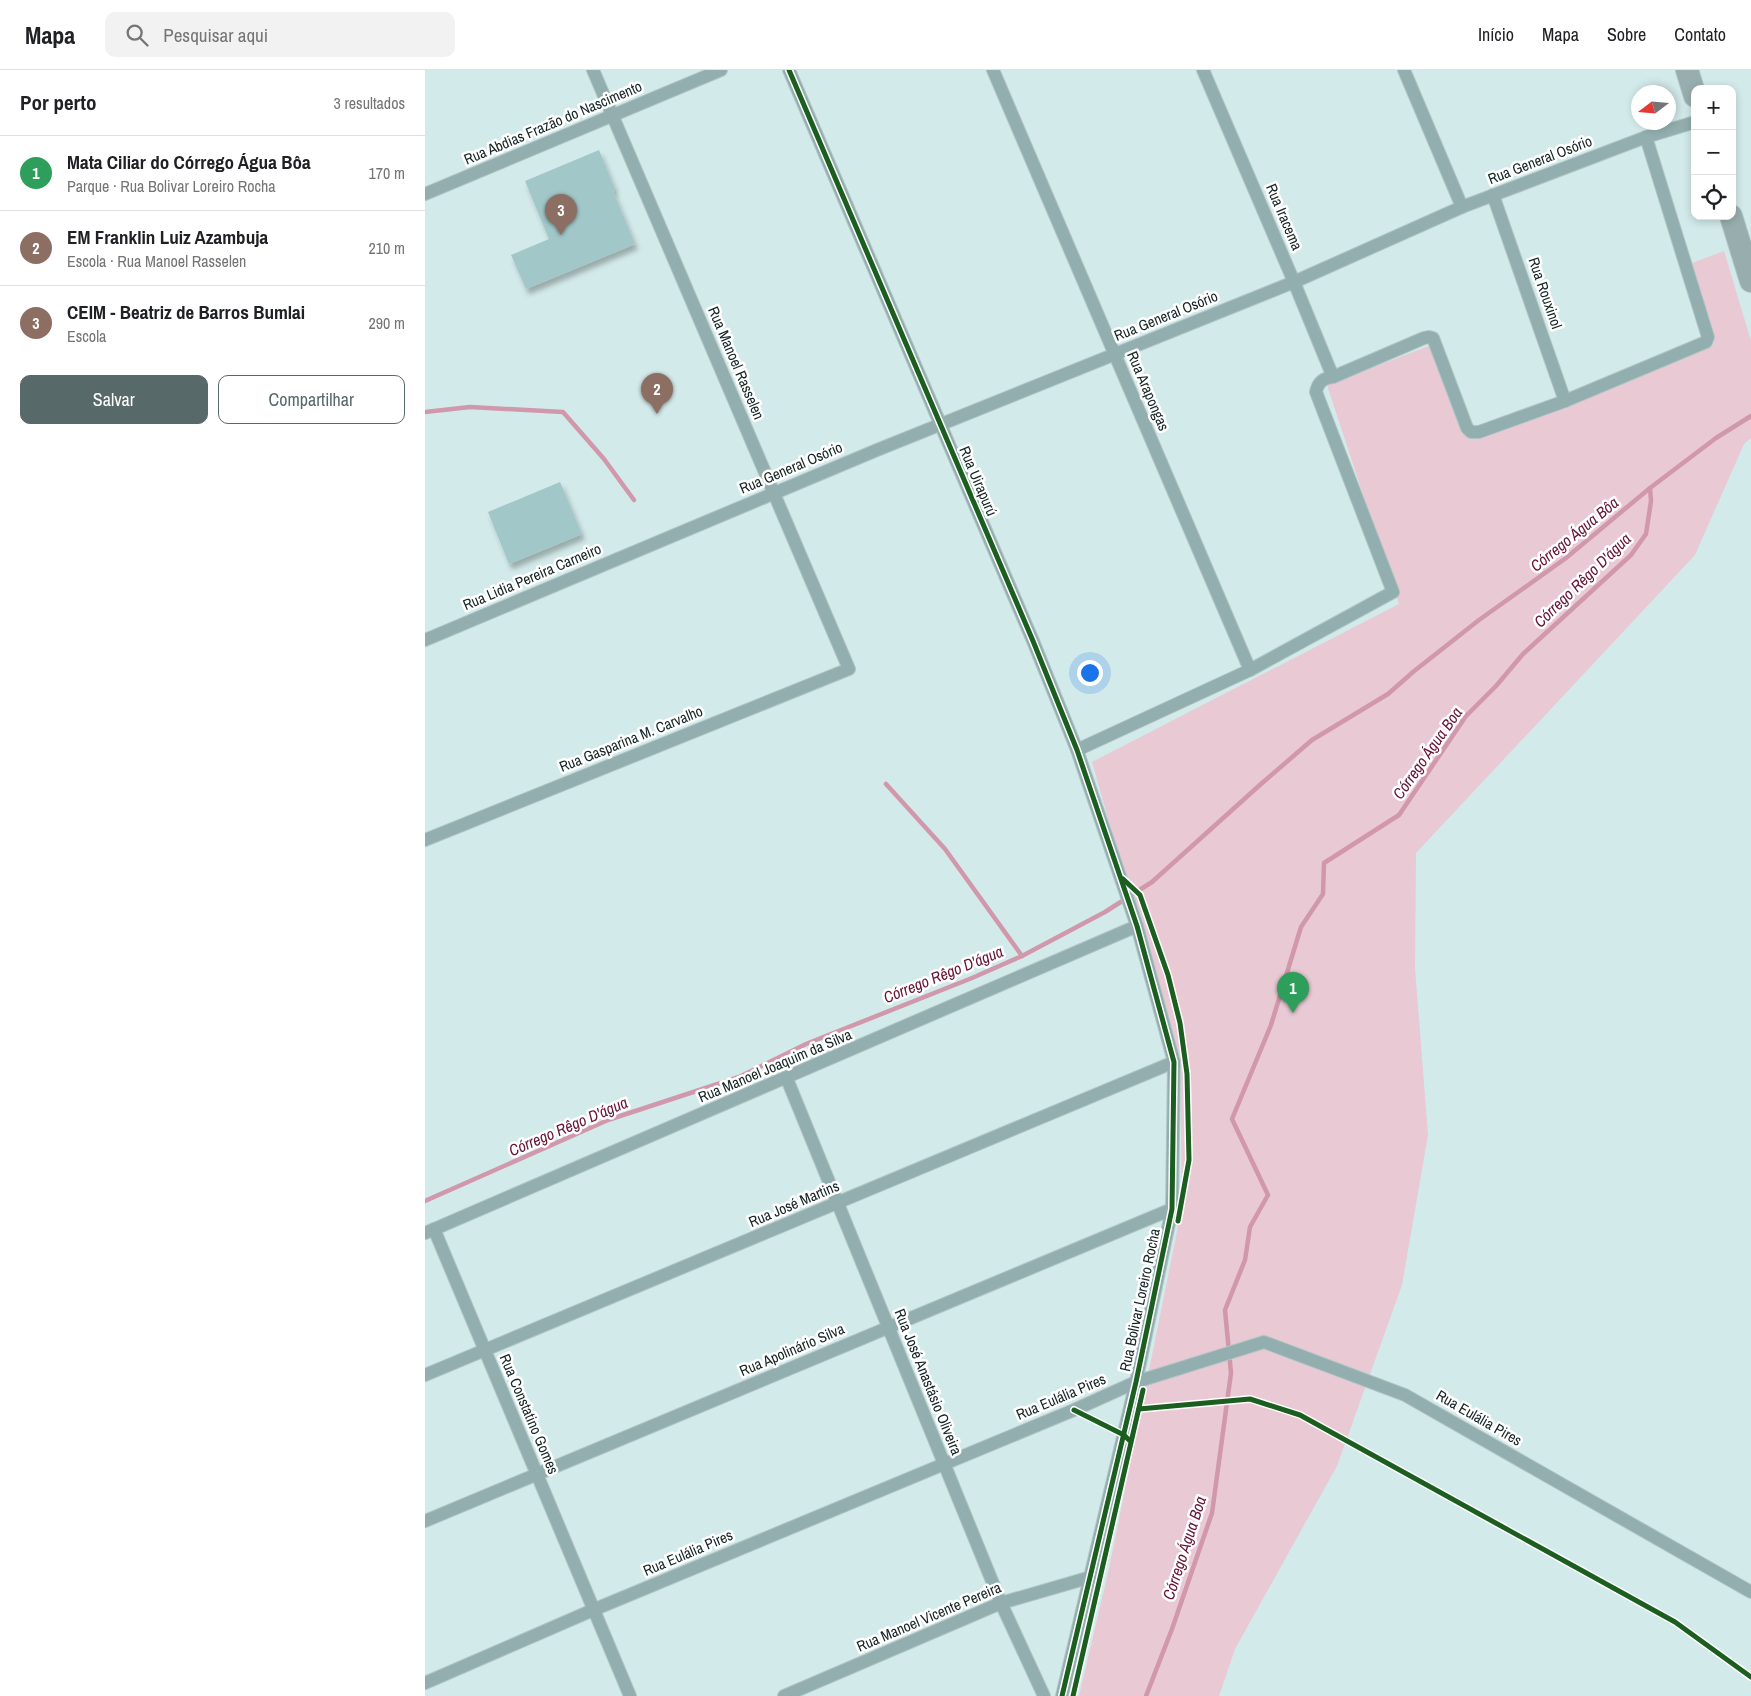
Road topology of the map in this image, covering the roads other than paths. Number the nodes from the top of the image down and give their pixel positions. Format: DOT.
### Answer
graph roads {
  1 [pos="593,70"];
  2 [pos="721,70"];
  3 [pos="789,70"];
  4 [pos="993,70"];
  5 [pos="1203,70"];
  6 [pos="1404,70"];
  7 [pos="1687,70"];
  8 [pos="1692,85"];
  9 [pos="612,115"];
  10 [pos="1691,123"];
  11 [pos="1646,137"];
  12 [pos="427,188"];
  13 [pos="1493,195"];
  14 [pos="1462,207"];
  15 [pos="1732,220"];
  16 [pos="1751,281"];
  17 [pos="1294,282"];
  18 [pos="1115,355"];
  19 [pos="1333,377"];
  20 [pos="1565,401"];
  21 [pos="941,425"];
  22 [pos="774,493"];
  23 [pos="651,544"];
  24 [pos="425,640"];
  25 [pos="849,668"];
  26 [pos="1248,671"];
  27 [pos="1077,750"];
  28 [pos="425,840"];
  29 [pos="1131,906"];
  30 [pos="1137,926"];
  31 [pos="1174,1062"];
  32 [pos="787,1079"];
  33 [pos="838,1203"];
  34 [pos="1172,1209"];
  35 [pos="429,1231"];
  36 [pos="889,1327"];
  37 [pos="485,1350"];
  38 [pos="425,1375"];
  39 [pos="1136,1382"];
  40 [pos="944,1463"];
  41 [pos="536,1474"];
  42 [pos="425,1521"];
  43 [pos="1091,1577"];
  44 [pos="1751,1592"];
  45 [pos="1001,1603"];
  46 [pos="593,1610"];
  47 [pos="425,1683"];
  48 [pos="629,1696"];
  49 [pos="784,1696"];
  50 [pos="1044,1696"];
  51 [pos="1062,1696"];
  1 -- 9 [label="street, Rua Manoel Rasselen"];
  2 -- 9 [label="street, Rua Abdias Frazão do Nascimento"];
  3 -- 21 [label="street, Rua Uirapurú"];
  4 -- 18 [label="street, Rua Arapongas"];
  5 -- 17 [label="street, Rua Iracema"];
  6 -- 14 [label="street"];
  7 -- 8 [label="highway"];
  9 -- 12 [label="street, Rua Abdias Frazão do Nascimento"];
  9 -- 22 [label="street, Rua Manoel Rasselen"];
  10 -- 11 [label="street, Rua General Osório"];
  11 -- 13 [label="street, Rua General Osório"];
  11 -- 20 [label="street"];
  13 -- 14 [label="street, Rua General Osório"];
  13 -- 20 [label="street, Rua Rouxinol"];
  14 -- 17 [label="street, Rua General Osório"];
  15 -- 16 [label="highway"];
  17 -- 18 [label="street, Rua General Osório"];
  17 -- 19 [label="street, Rua Iracema"];
  18 -- 21 [label="street, Rua General Osório"];
  18 -- 26 [label="street, Rua Arapongas"];
  19 -- 20 [label="street"];
  19 -- 26 [label="street"];
  21 -- 22 [label="street, Rua General Osório"];
  21 -- 27 [label="street, Rua Uirapurú"];
  22 -- 23 [label="street, Rua General Osório"];
  22 -- 25 [label="street, Rua Manoel Rasselen"];
  23 -- 24 [label="street, Rua Lidia Pereira Carneiro"];
  25 -- 28 [label="street, Rua Gasparina M. Carvalho"];
  26 -- 27 [label="street"];
  27 -- 29 [label="street, Rua Uirapurú"];
  29 -- 30 [label="street, Rua Bolivar Loreiro Rocha"];
  30 -- 31 [label="street, Rua Bolivar Loreiro Rocha"];
  30 -- 32 [label="street, Rua Manoel Joaquim da Silva"];
  31 -- 33 [label="street, Rua José Martins"];
  31 -- 34 [label="street, Rua Bolivar Loreiro Rocha"];
  32 -- 33 [label="street, Rua José Anastásio Oliveira"];
  32 -- 35 [label="street, Rua Manoel Joaquim da Silva"];
  33 -- 36 [label="street, Rua José Anastásio Oliveira"];
  33 -- 37 [label="street, Rua José Martins"];
  34 -- 36 [label="street, Rua Apolinário Silva"];
  34 -- 39 [label="street, Rua Bolivar Loreiro Rocha"];
  35 -- 37 [label="street, Rua Constatino Gomes"];
  36 -- 40 [label="street, Rua José Anastásio Oliveira"];
  36 -- 41 [label="street, Rua Apolinário Silva"];
  37 -- 38 [label="street, Rua José Martins"];
  37 -- 41 [label="street, Rua Constatino Gomes"];
  39 -- 40 [label="street, Rua Eulália Pires"];
  39 -- 43 [label="street, Rua Bolivar Loreiro Rocha"];
  39 -- 44 [label="street, Rua Eulália Pires"];
  40 -- 45 [label="street, Rua José Anastásio Oliveira"];
  40 -- 46 [label="street, Rua Eulália Pires"];
  41 -- 42 [label="street, Rua Apolinário Silva"];
  41 -- 46 [label="street, Rua Constatino Gomes"];
  43 -- 45 [label="street, Rua Manoel Vicente Pereira"];
  43 -- 51 [label="street, Rua Bolivar Loreiro Rocha"];
  45 -- 49 [label="street, Rua Manoel Vicente Pereira"];
  45 -- 50 [label="street, Rua José Anastásio Oliveira"];
  46 -- 47 [label="street, Rua Eulália Pires"];
  46 -- 48 [label="street, Rua Constatino Gomes"];
}
